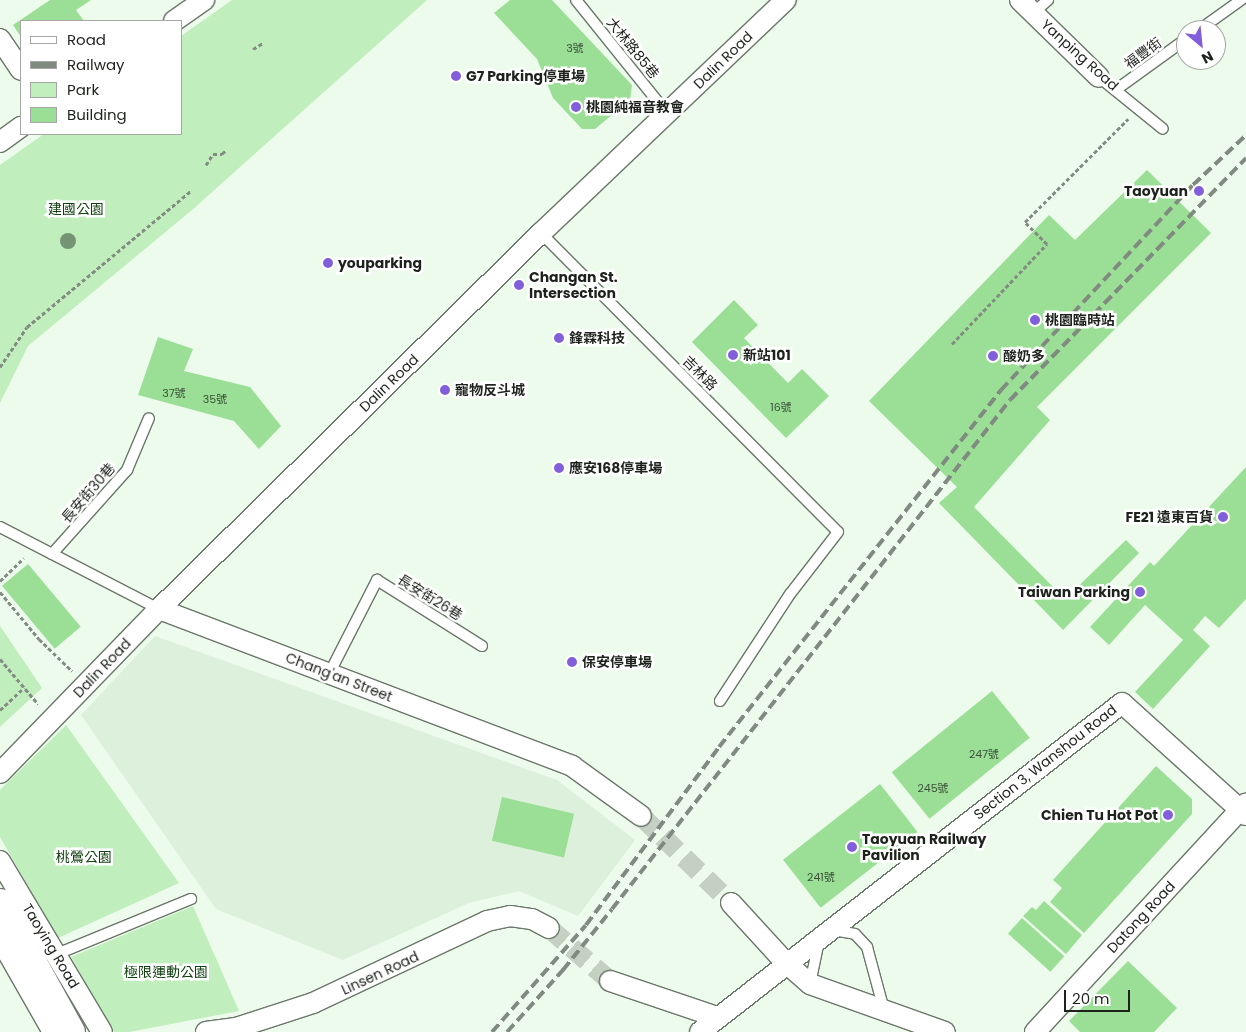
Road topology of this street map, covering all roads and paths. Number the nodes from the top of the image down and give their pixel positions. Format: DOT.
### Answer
graph roads {
  1 [pos="204,0"];
  2 [pos="576,0"];
  3 [pos="786,0"];
  4 [pos="1241,0"];
  5 [pos="1033,4"];
  6 [pos="175,20"];
  7 [pos="1213,20"];
  8 [pos="0,39"];
  9 [pos="263,43"];
  10 [pos="1176,46"];
  11 [pos="253,49"];
  12 [pos="20,69"];
  13 [pos="1099,77"];
  14 [pos="1117,89"];
  15 [pos="667,113"];
  16 [pos="1134,114"];
  17 [pos="20,128"];
  18 [pos="1163,129"];
  19 [pos="0,142"];
  20 [pos="226,150"];
  21 [pos="206,165"];
  22 [pos="191,191"];
  23 [pos="541,233"];
  24 [pos="952,344"];
  25 [pos="0,367"];
  26 [pos="150,418"];
  27 [pos="0,527"];
  28 [pos="35,545"];
  29 [pos="52,554"];
  30 [pos="0,581"];
  31 [pos="0,592"];
  32 [pos="159,609"];
  33 [pos="482,646"];
  34 [pos="0,659"];
  35 [pos="329,674"];
  36 [pos="86,685"];
  37 [pos="24,688"];
  38 [pos="720,701"];
  39 [pos="0,710"];
  40 [pos="52,720"];
  41 [pos="0,773"];
  42 [pos="1244,809"];
  43 [pos="641,816"];
  44 [pos="0,861"];
  45 [pos="191,899"];
  46 [pos="0,903"];
  47 [pos="731,903"];
  48 [pos="549,928"];
  49 [pos="824,934"];
  50 [pos="0,939"];
  51 [pos="58,954"];
  52 [pos="786,963"];
  53 [pos="610,981"];
  54 [pos="810,984"];
  55 [pos="884,1010"];
  56 [pos="720,1015"];
  57 [pos="53,1032"];
  58 [pos="71,1032"];
  59 [pos="102,1032"];
  60 [pos="206,1032"];
  61 [pos="700,1032"];
  62 [pos="945,1032"];
  63 [pos="1035,1032"];
  1 -- 6 [label="street"];
  2 -- 15 [label="lane, 大林路85巷"];
  3 -- 15 [label="street, Dalin Road"];
  4 -- 7 [label="lane"];
  5 -- 13 [label="street, Yanping Road"];
  8 -- 12 [label="street"];
  9 -- 11 [label="path"];
  10 -- 14 [label="lane, 福豐街"];
  13 -- 14 [label="lane, Yanping Road"];
  14 -- 18 [label="lane, Yanping Road"];
  15 -- 23 [label="street, Dalin Road"];
  16 -- 24 [label="path"];
  17 -- 19 [label="street"];
  20 -- 21 [label="path"];
  22 -- 25 [label="path"];
  23 -- 32 [label="street, Dalin Road"];
  23 -- 38 [label="lane, 吉林路"];
  26 -- 29 [label="lane, 長安街30巷"];
  27 -- 28 [label="lane, Chang'an Street"];
  28 -- 29 [label="lane, Chang'an Street"];
  28 -- 30 [label="path"];
  29 -- 32 [label="lane, Chang'an Street"];
  31 -- 36 [label="path"];
  32 -- 35 [label="street, Chang'an Street"];
  32 -- 36 [label="street, Dalin Road"];
  33 -- 35 [label="lane, 長安街26巷"];
  34 -- 37 [label="path"];
  35 -- 43 [label="street, Chang'an Street"];
  36 -- 40 [label="street, Dalin Road"];
  37 -- 39 [label="path"];
  37 -- 40 [label="path"];
  40 -- 41 [label="street, Dalin Road"];
  42 -- 49 [label="street, Section 3, Wanshou Road"];
  42 -- 63 [label="street, Datong Road"];
  44 -- 51 [label="street, Taoying Road"];
  45 -- 51 [label="lane"];
  46 -- 58 [label="main road"];
  47 -- 52 [label="street"];
  48 -- 60 [label="street, Linsen Road"];
  49 -- 52 [label="street, Section 3, Wanshou Road"];
  49 -- 54 [label="lane"];
  49 -- 55 [label="lane"];
  50 -- 57 [label="street"];
  51 -- 59 [label="street, Taoying Road"];
  52 -- 54 [label="street"];
  52 -- 56 [label="street, Section 3, Wanshou Road"];
  53 -- 56 [label="street"];
  54 -- 55 [label="street"];
  55 -- 62 [label="street"];
  56 -- 61 [label="street, Section 3, Wanshou Road"];
}
